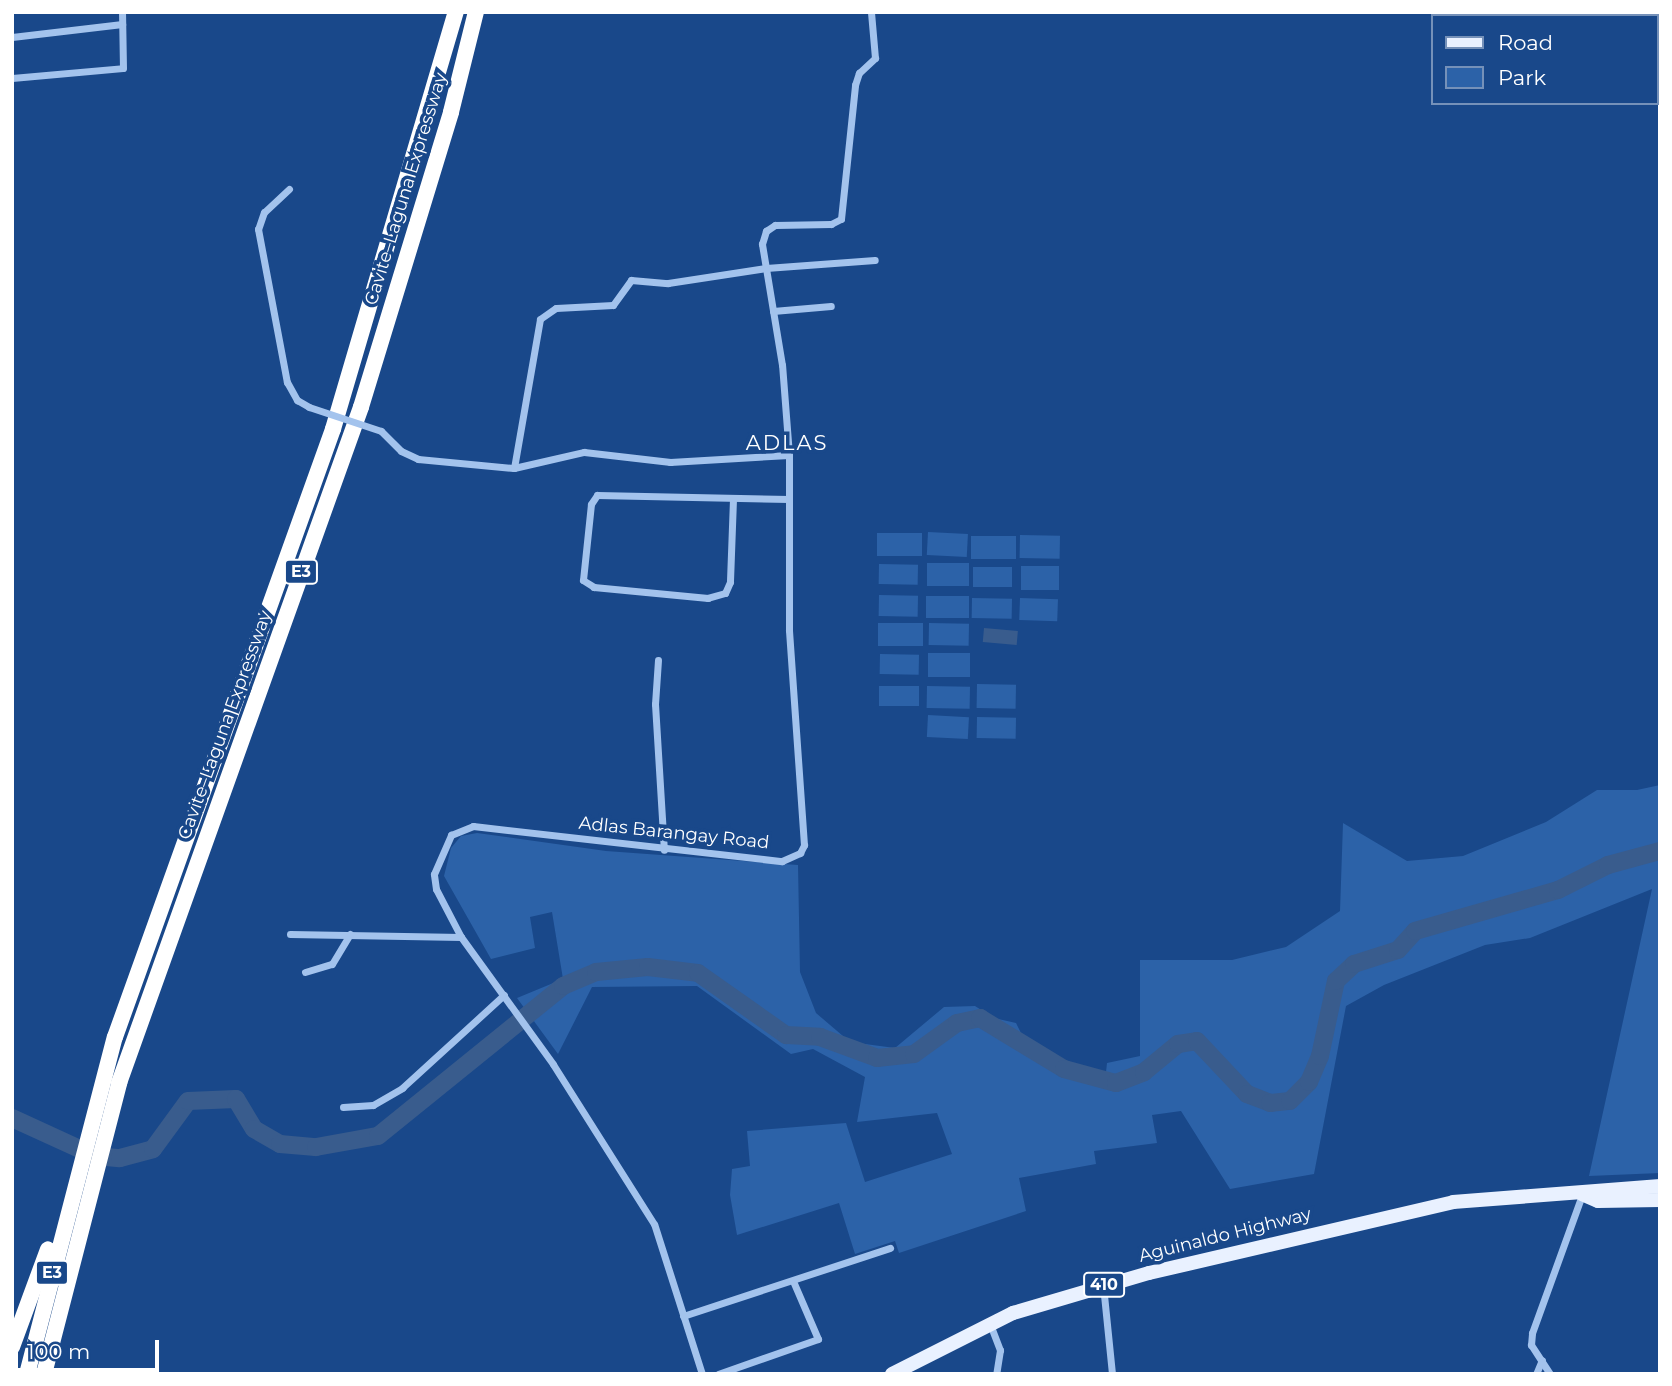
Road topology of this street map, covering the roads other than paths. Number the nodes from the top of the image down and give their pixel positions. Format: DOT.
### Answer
graph roads {
  1 [pos="122,12"];
  2 [pos="456,12"];
  3 [pos="476,12"];
  4 [pos="870,12"];
  5 [pos="122,24"];
  6 [pos="12,37"];
  7 [pos="12,78"];
  8 [pos="289,189"];
  9 [pos="875,260"];
  10 [pos="765,268"];
  11 [pos="831,306"];
  12 [pos="773,311"];
  13 [pos="789,455"];
  14 [pos="514,468"];
  15 [pos="733,499"];
  16 [pos="789,499"];
  17 [pos="658,660"];
  18 [pos="664,850"];
  19 [pos="290,934"];
  20 [pos="350,934"];
  21 [pos="461,937"];
  22 [pos="305,972"];
  23 [pos="504,995"];
  24 [pos="343,1107"];
  25 [pos="77,1172"];
  26 [pos="1660,1186"];
  27 [pos="1583,1194"];
  28 [pos="1660,1200"];
  29 [pos="890,1248"];
  30 [pos="793,1281"];
  31 [pos="1103,1285"];
  32 [pos="683,1316"];
  33 [pos="990,1324"];
  34 [pos="12,1347"];
  35 [pos="1542,1360"];
  36 [pos="27,1374"];
  37 [pos="44,1374"];
  38 [pos="702,1374"];
  39 [pos="719,1374"];
  40 [pos="892,1374"];
  41 [pos="996,1374"];
  42 [pos="1112,1374"];
  43 [pos="1536,1374"];
  44 [pos="1551,1374"];
  1 -- 5 [label="street"];
  2 -- 25 [label="highway, Cavite–Laguna Expressway / E3"];
  3 -- 37 [label="highway, Cavite–Laguna Expressway / E3"];
  4 -- 10 [label="street, Adlas Barangay Road"];
  5 -- 6 [label="street"];
  5 -- 7 [label="street"];
  8 -- 14 [label="street, bridge"];
  9 -- 10 [label="street"];
  10 -- 12 [label="street, Adlas Barangay Road"];
  10 -- 14 [label="street"];
  11 -- 12 [label="street"];
  12 -- 13 [label="street, Adlas Barangay Road"];
  13 -- 14 [label="street"];
  13 -- 16 [label="street, Adlas Barangay Road"];
  15 -- 15 [label="street"];
  15 -- 16 [label="street"];
  16 -- 18 [label="street, Adlas Barangay Road"];
  17 -- 18 [label="street"];
  18 -- 21 [label="street, Adlas Barangay Road"];
  19 -- 20 [label="street"];
  20 -- 21 [label="street"];
  20 -- 22 [label="street"];
  21 -- 23 [label="street, Adlas Barangay Road"];
  23 -- 24 [label="street"];
  23 -- 32 [label="street, Adlas Barangay Road"];
  25 -- 34 [label="highway"];
  25 -- 36 [label="highway, Cavite–Laguna Expressway / E3"];
  26 -- 27 [label="main road, Aguinaldo Highway"];
  27 -- 28 [label="main road, Aguinaldo Highway"];
  27 -- 31 [label="main road, Aguinaldo Highway / 410"];
  27 -- 35 [label="street"];
  29 -- 30 [label="street"];
  30 -- 32 [label="street"];
  30 -- 39 [label="street"];
  31 -- 33 [label="main road, Aguinaldo Highway / 410"];
  31 -- 42 [label="street"];
  32 -- 38 [label="street, Adlas Barangay Road"];
  33 -- 40 [label="main road, Aguinaldo Highway / 410"];
  33 -- 41 [label="street"];
  35 -- 43 [label="street"];
  35 -- 44 [label="street"];
}
